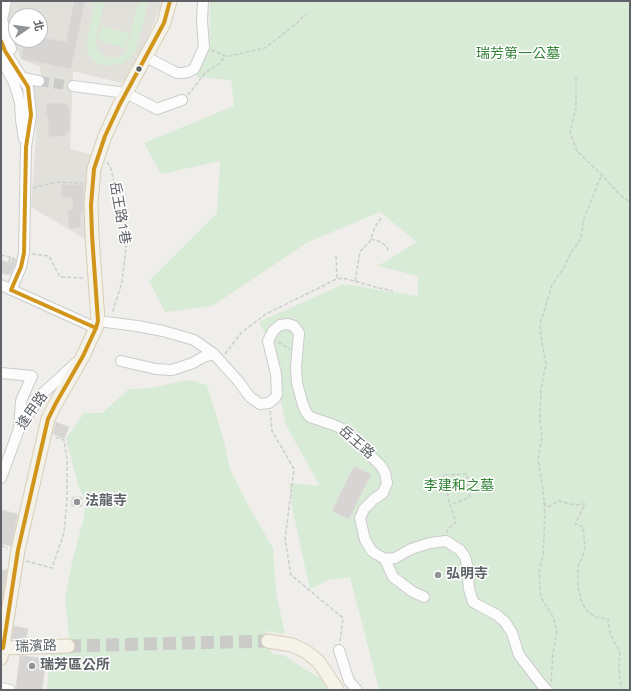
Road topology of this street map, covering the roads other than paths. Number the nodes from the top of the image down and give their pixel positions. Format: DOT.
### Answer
graph roads {
  1 [pos="6,1"];
  2 [pos="170,1"];
  3 [pos="203,1"];
  4 [pos="1,41"];
  5 [pos="146,57"];
  6 [pos="1,58"];
  7 [pos="23,78"];
  8 [pos="39,81"];
  9 [pos="73,86"];
  10 [pos="126,93"];
  11 [pos="182,100"];
  12 [pos="26,147"];
  13 [pos="1,285"];
  14 [pos="11,290"];
  15 [pos="101,323"];
  16 [pos="83,356"];
  17 [pos="217,357"];
  18 [pos="121,361"];
  19 [pos="1,373"];
  20 [pos="19,428"];
  21 [pos="1,478"];
  22 [pos="386,559"];
  23 [pos="424,597"];
  24 [pos="268,641"];
  25 [pos="68,646"];
  26 [pos="339,650"];
  27 [pos="2,651"];
  28 [pos="549,686"];
  29 [pos="1,688"];
  30 [pos="10,690"];
  31 [pos="337,690"];
  32 [pos="357,690"];
  1 -- 7 [label="street"];
  2 -- 5 [label="main road, 逢甲路"];
  3 -- 5 [label="street"];
  4 -- 7 [label="street"];
  5 -- 10 [label="main road, 逢甲路"];
  6 -- 12 [label="street"];
  7 -- 8 [label="street"];
  7 -- 12 [label="street"];
  9 -- 10 [label="street"];
  10 -- 11 [label="street"];
  10 -- 15 [label="main road, 逢甲路"];
  12 -- 14 [label="street"];
  13 -- 14 [label="street"];
  14 -- 15 [label="street"];
  15 -- 16 [label="main road, 逢甲路"];
  15 -- 17 [label="street"];
  16 -- 20 [label="street, 逢甲路"];
  16 -- 27 [label="main road, 逢甲路"];
  17 -- 18 [label="street"];
  17 -- 22 [label="street, 岳王路"];
  19 -- 20 [label="street"];
  20 -- 21 [label="street, 逢甲路"];
  22 -- 23 [label="street"];
  22 -- 28 [label="street"];
  24 -- 31 [label="main road"];
  25 -- 27 [label="main road, 瑞濱路"];
  26 -- 32 [label="street"];
  29 -- 30 [label="street"];
}
